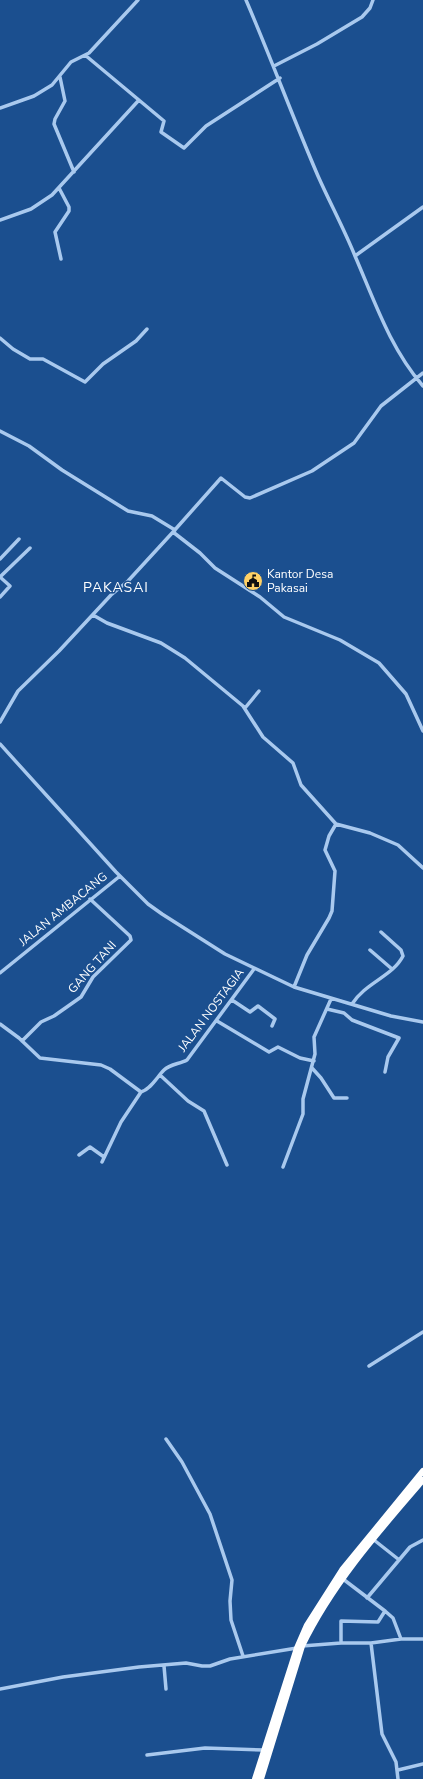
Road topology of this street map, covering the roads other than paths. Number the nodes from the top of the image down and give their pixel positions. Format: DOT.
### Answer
graph roads {
  1 [pos="138,0"];
  2 [pos="246,0"];
  3 [pos="373,0"];
  4 [pos="85,55"];
  5 [pos="274,66"];
  6 [pos="60,77"];
  7 [pos="280,78"];
  8 [pos="139,100"];
  9 [pos="0,108"];
  10 [pos="74,172"];
  11 [pos="59,188"];
  12 [pos="423,207"];
  13 [pos="0,220"];
  14 [pos="355,256"];
  15 [pos="61,259"];
  16 [pos="147,329"];
  17 [pos="0,338"];
  18 [pos="423,373"];
  19 [pos="416,378"];
  20 [pos="423,386"];
  21 [pos="0,431"];
  22 [pos="174,531"];
  23 [pos="19,539"];
  24 [pos="30,548"];
  25 [pos="0,559"];
  26 [pos="0,597"];
  27 [pos="93,615"];
  28 [pos="259,691"];
  29 [pos="245,708"];
  30 [pos="0,722"];
  31 [pos="423,731"];
  32 [pos="0,744"];
  33 [pos="336,824"];
  34 [pos="423,868"];
  35 [pos="120,876"];
  36 [pos="90,900"];
  37 [pos="381,932"];
  38 [pos="370,950"];
  39 [pos="254,969"];
  40 [pos="392,969"];
  41 [pos="0,973"];
  42 [pos="294,987"];
  43 [pos="332,999"];
  44 [pos="232,1000"];
  45 [pos="352,1004"];
  46 [pos="327,1009"];
  47 [pos="217,1021"];
  48 [pos="423,1022"];
  49 [pos="0,1024"];
  50 [pos="272,1026"];
  51 [pos="22,1041"];
  52 [pos="314,1061"];
  53 [pos="312,1068"];
  54 [pos="385,1072"];
  55 [pos="160,1075"];
  56 [pos="141,1092"];
  57 [pos="347,1098"];
  58 [pos="79,1155"];
  59 [pos="104,1157"];
  60 [pos="102,1162"];
  61 [pos="227,1165"];
  62 [pos="283,1167"];
  63 [pos="423,1332"];
  64 [pos="369,1366"];
  65 [pos="166,1439"];
  66 [pos="423,1471"];
  67 [pos="419,1481"];
  68 [pos="374,1540"];
  69 [pos="423,1540"];
  70 [pos="398,1560"];
  71 [pos="343,1579"];
  72 [pos="327,1596"];
  73 [pos="367,1598"];
  74 [pos="385,1611"];
  75 [pos="401,1639"];
  76 [pos="423,1639"];
  77 [pos="341,1643"];
  78 [pos="372,1643"];
  79 [pos="300,1647"];
  80 [pos="243,1656"];
  81 [pos="164,1666"];
  82 [pos="0,1689"];
  83 [pos="166,1689"];
  84 [pos="275,1724"];
  85 [pos="264,1750"];
  86 [pos="147,1756"];
  87 [pos="423,1764"];
  88 [pos="398,1770"];
  89 [pos="255,1779"];
  90 [pos="261,1779"];
  91 [pos="398,1779"];
  1 -- 4 [label="street"];
  2 -- 5 [label="street"];
  3 -- 5 [label="street"];
  4 -- 6 [label="street"];
  4 -- 8 [label="street"];
  5 -- 7 [label="street"];
  6 -- 9 [label="street"];
  6 -- 10 [label="street"];
  7 -- 8 [label="street"];
  7 -- 14 [label="street"];
  8 -- 10 [label="street"];
  10 -- 11 [label="street"];
  11 -- 13 [label="street"];
  11 -- 15 [label="street"];
  12 -- 14 [label="street"];
  14 -- 19 [label="street"];
  16 -- 17 [label="street"];
  18 -- 19 [label="street"];
  19 -- 20 [label="street"];
  19 -- 22 [label="street"];
  21 -- 22 [label="street"];
  22 -- 27 [label="street"];
  22 -- 31 [label="street"];
  23 -- 25 [label="street"];
  24 -- 26 [label="street"];
  27 -- 29 [label="street"];
  27 -- 30 [label="street"];
  28 -- 29 [label="street"];
  29 -- 33 [label="street"];
  32 -- 35 [label="street"];
  33 -- 34 [label="street"];
  33 -- 42 [label="street"];
  35 -- 36 [label="street, JALAN AMBACANG"];
  35 -- 39 [label="street"];
  36 -- 41 [label="street, JALAN AMBACANG"];
  36 -- 51 [label="street, GANG TANI"];
  37 -- 40 [label="street"];
  38 -- 40 [label="street"];
  39 -- 42 [label="street"];
  39 -- 44 [label="street, JALAN NOSTAGIA"];
  40 -- 45 [label="street"];
  42 -- 43 [label="street"];
  43 -- 45 [label="street"];
  43 -- 46 [label="street"];
  44 -- 47 [label="street, JALAN NOSTAGIA"];
  44 -- 50 [label="street"];
  45 -- 48 [label="street"];
  46 -- 52 [label="street"];
  46 -- 54 [label="street"];
  47 -- 52 [label="street"];
  47 -- 55 [label="street, JALAN NOSTAGIA"];
  49 -- 51 [label="street"];
  51 -- 56 [label="street"];
  52 -- 53 [label="street"];
  53 -- 57 [label="street"];
  53 -- 62 [label="street"];
  55 -- 56 [label="street, JALAN NOSTAGIA"];
  55 -- 61 [label="street"];
  56 -- 59 [label="street, JALAN NOSTAGIA"];
  58 -- 59 [label="street"];
  59 -- 60 [label="street, JALAN NOSTAGIA"];
  63 -- 64 [label="street"];
  65 -- 80 [label="street"];
  66 -- 67 [label="highway"];
  67 -- 68 [label="highway"];
  67 -- 72 [label="highway"];
  68 -- 70 [label="street"];
  68 -- 71 [label="highway"];
  69 -- 70 [label="street"];
  70 -- 73 [label="street"];
  71 -- 72 [label="highway"];
  71 -- 73 [label="street"];
  72 -- 79 [label="highway"];
  73 -- 74 [label="street"];
  74 -- 75 [label="street"];
  74 -- 77 [label="street"];
  75 -- 76 [label="street"];
  75 -- 78 [label="street"];
  77 -- 78 [label="street"];
  77 -- 79 [label="street"];
  78 -- 88 [label="street"];
  79 -- 80 [label="street"];
  79 -- 84 [label="highway"];
  80 -- 81 [label="street"];
  81 -- 82 [label="street"];
  81 -- 83 [label="street"];
  84 -- 85 [label="highway"];
  84 -- 90 [label="highway"];
  85 -- 86 [label="street"];
  85 -- 89 [label="highway"];
  87 -- 88 [label="street"];
  88 -- 91 [label="street"];
}
